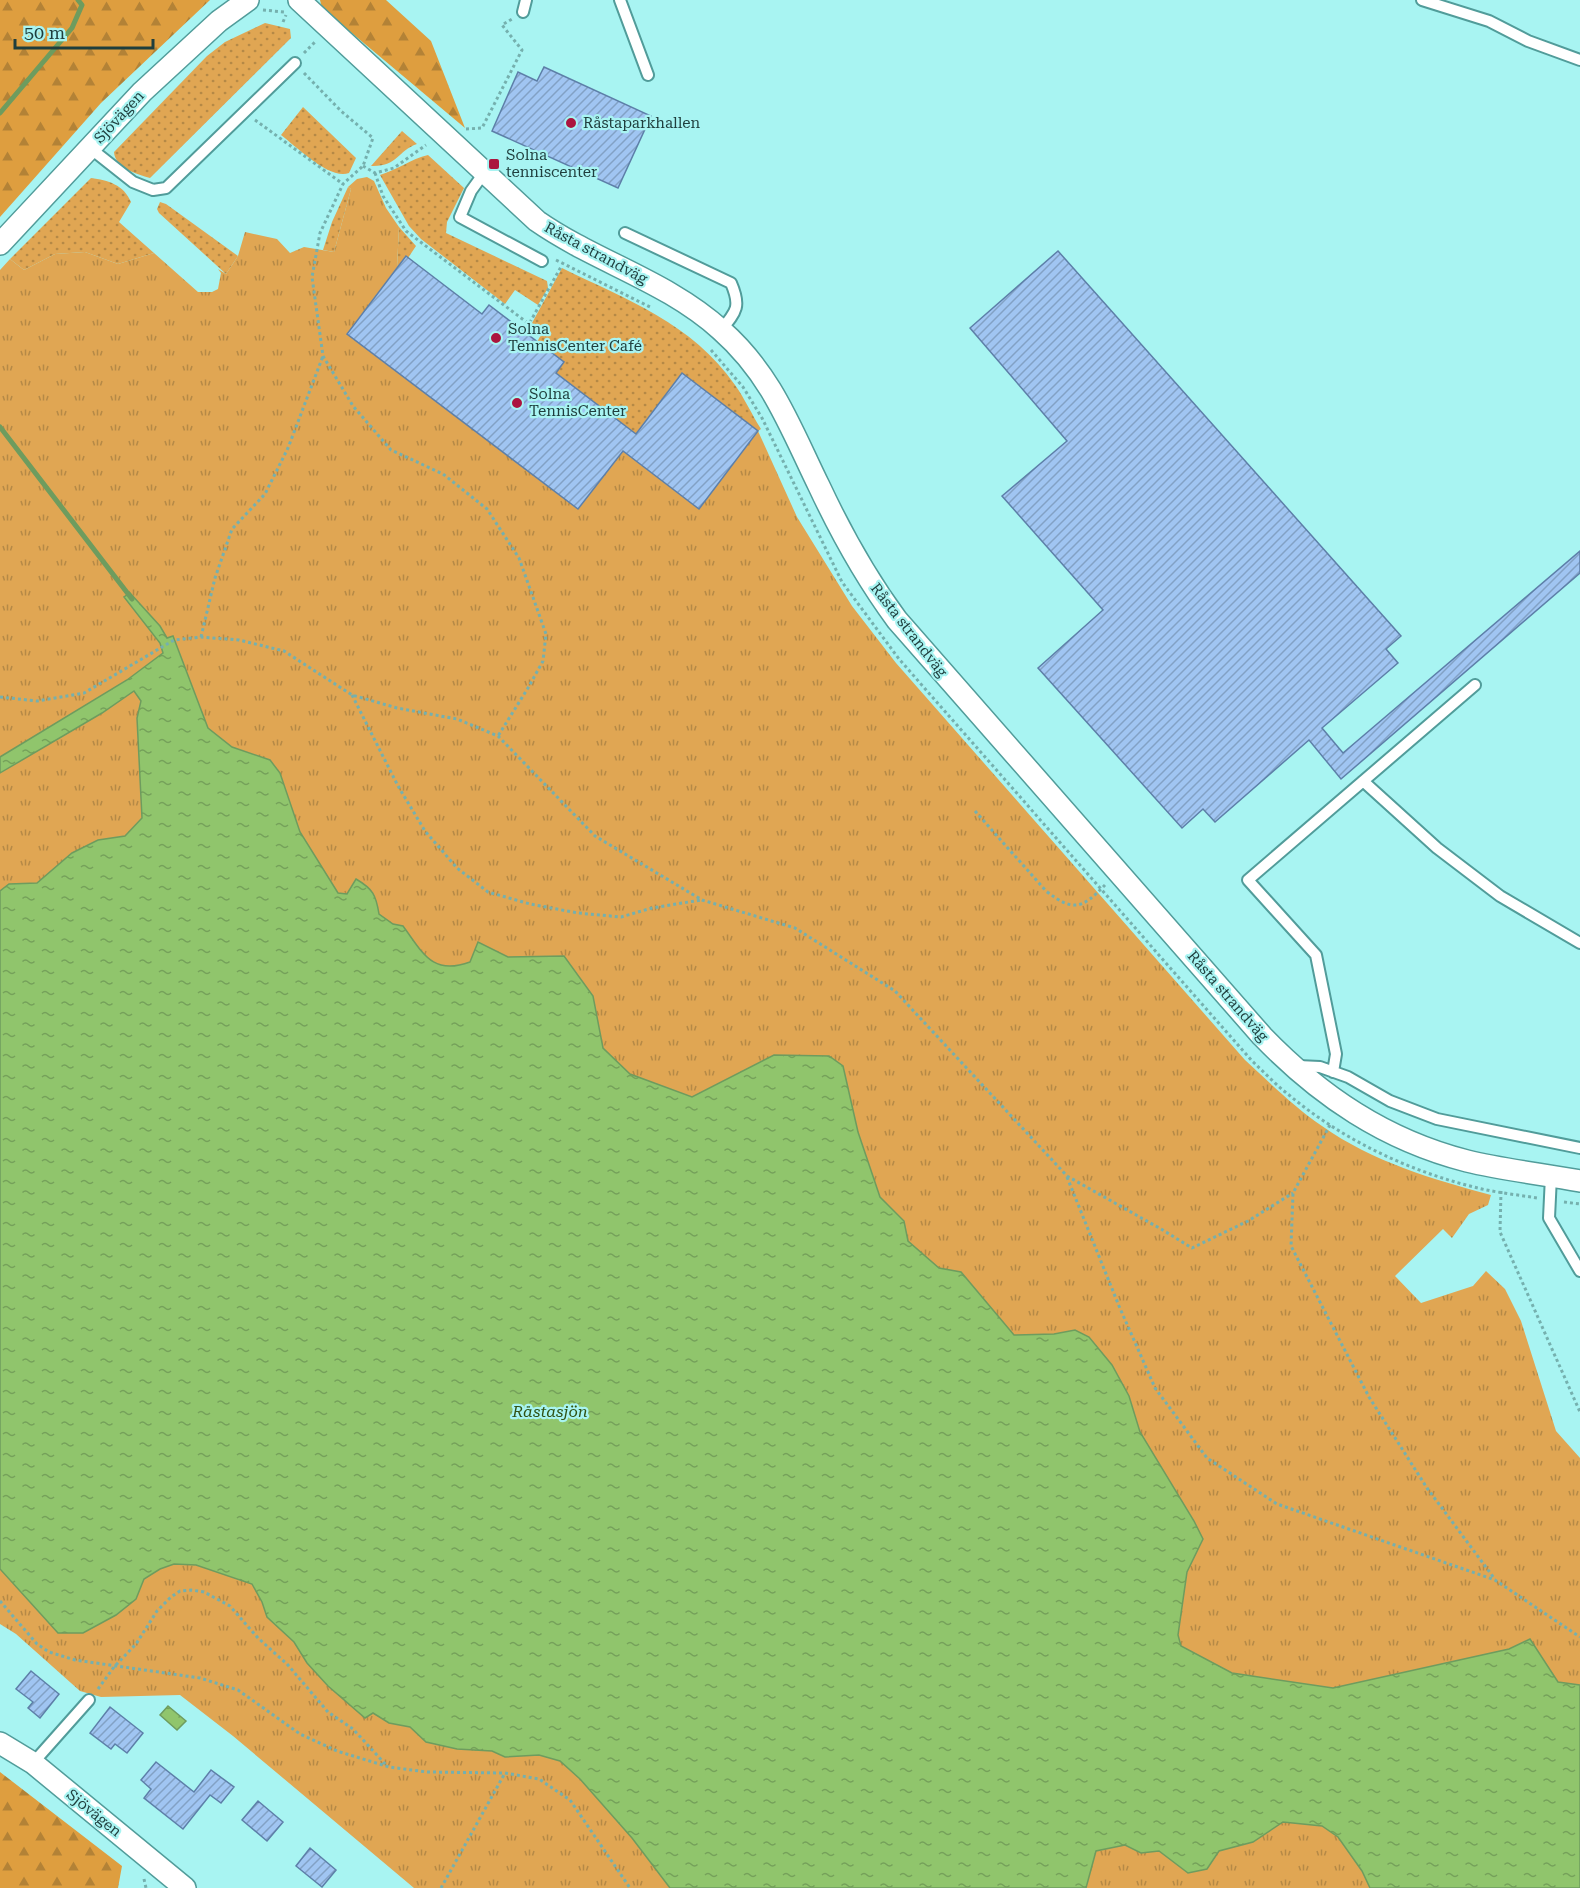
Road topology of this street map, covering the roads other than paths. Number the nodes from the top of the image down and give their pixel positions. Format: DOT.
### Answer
graph roads {
  1 [pos="526,0"];
  2 [pos="620,0"];
  3 [pos="1422,0"];
  4 [pos="251,5"];
  5 [pos="293,6"];
  6 [pos="523,12"];
  7 [pos="1580,60"];
  8 [pos="295,63"];
  9 [pos="648,75"];
  10 [pos="90,148"];
  11 [pos="484,173"];
  12 [pos="625,233"];
  13 [pos="0,244"];
  14 [pos="542,261"];
  15 [pos="721,330"];
  16 [pos="1475,685"];
  17 [pos="1363,781"];
  18 [pos="1580,944"];
  19 [pos="1290,1065"];
  20 [pos="1333,1072"];
  21 [pos="1580,1148"];
  22 [pos="1551,1176"];
  23 [pos="1580,1181"];
  24 [pos="1580,1271"];
  25 [pos="89,1700"];
  26 [pos="0,1743"];
  27 [pos="33,1763"];
  28 [pos="185,1888"];
  1 -- 6 [label="lane"];
  2 -- 9 [label="lane"];
  3 -- 7 [label="lane"];
  4 -- 10 [label="street, Sjövägen"];
  5 -- 11 [label="street, Råsta strandväg"];
  8 -- 10 [label="lane"];
  10 -- 13 [label="street, Sjövägen"];
  11 -- 14 [label="lane"];
  11 -- 15 [label="street, Råsta strandväg"];
  12 -- 15 [label="lane"];
  15 -- 19 [label="street, Råsta strandväg"];
  16 -- 17 [label="lane"];
  17 -- 18 [label="lane"];
  17 -- 20 [label="lane"];
  19 -- 20 [label="lane"];
  19 -- 22 [label="street, Råsta strandväg"];
  20 -- 21 [label="lane"];
  22 -- 23 [label="street, Råsta strandväg"];
  22 -- 24 [label="lane"];
  25 -- 27 [label="lane"];
  26 -- 27 [label="street, Sjövägen"];
  27 -- 28 [label="street, Sjövägen"];
}
